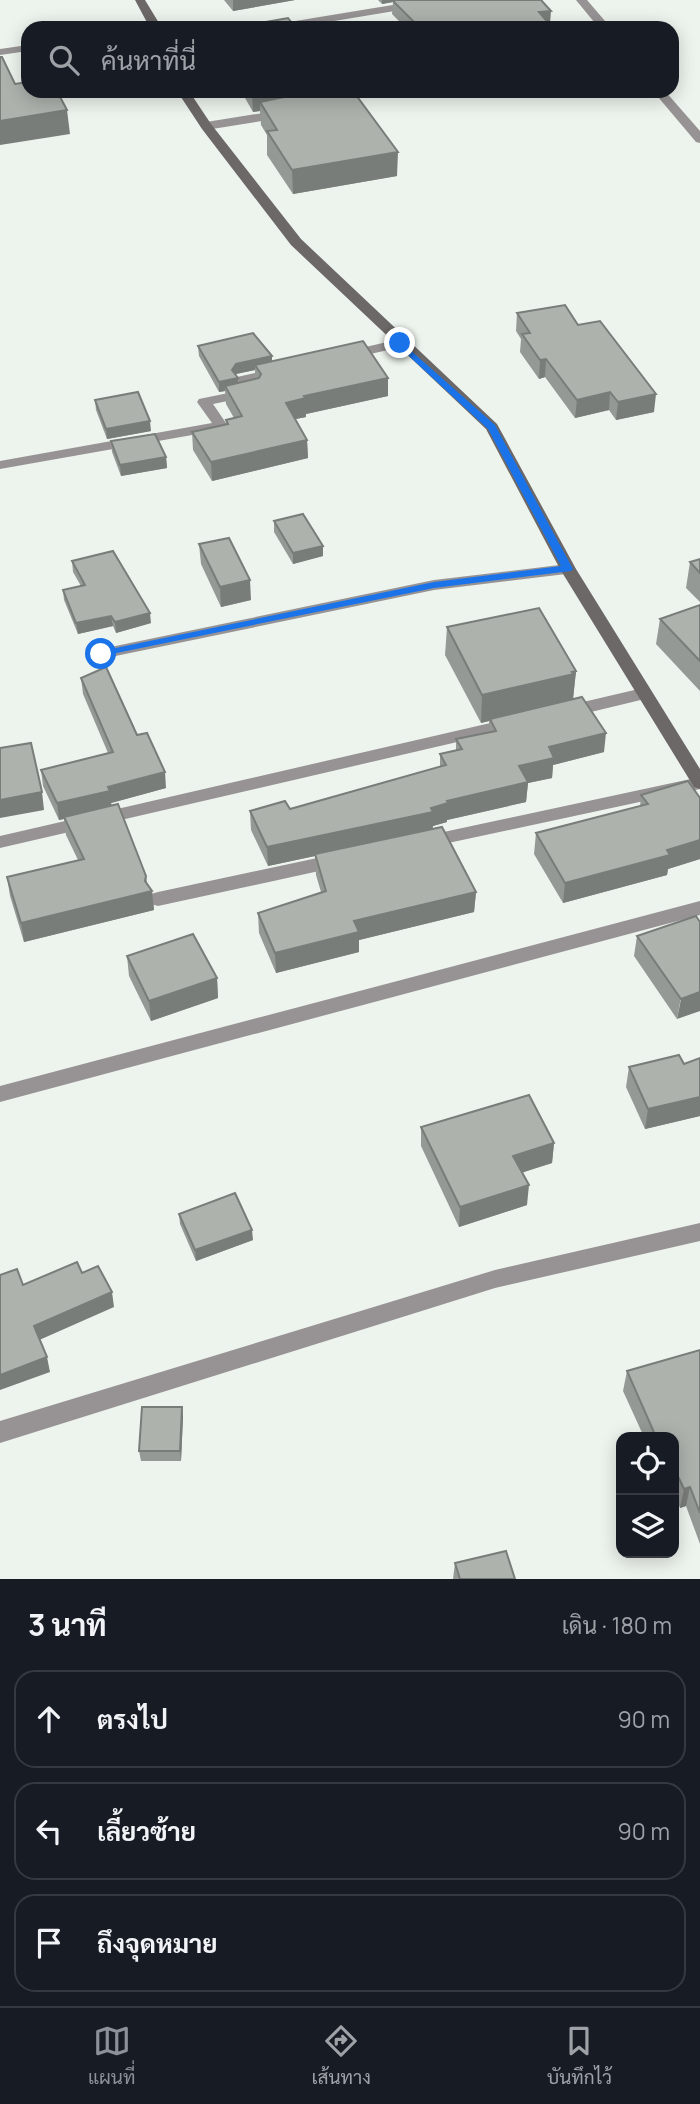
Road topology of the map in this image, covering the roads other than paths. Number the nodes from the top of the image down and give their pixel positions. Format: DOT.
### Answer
graph roads {
  1 [pos="140,0"];
  2 [pos="443,0"];
  3 [pos="582,0"];
  4 [pos="152,21"];
  5 [pos="314,21"];
  6 [pos="599,21"];
  7 [pos="21,49"];
  8 [pos="0,52"];
  9 [pos="188,98"];
  10 [pos="665,98"];
  11 [pos="297,111"];
  12 [pos="206,125"];
  13 [pos="700,139"];
  14 [pos="400,343"];
  15 [pos="334,359"];
  16 [pos="295,368"];
  17 [pos="0,465"];
  18 [pos="568,569"];
  19 [pos="101,654"];
  20 [pos="643,694"];
  21 [pos="700,783"];
  22 [pos="0,842"];
  23 [pos="402,847"];
  24 [pos="348,858"];
  25 [pos="158,899"];
  26 [pos="700,908"];
  27 [pos="0,1094"];
  28 [pos="700,1232"];
  29 [pos="0,1432"];
  1 -- 4 [label="street"];
  2 -- 5 [label="street"];
  3 -- 6 [label="street"];
  7 -- 8 [label="street"];
  9 -- 12 [label="street"];
  10 -- 13 [label="street"];
  11 -- 12 [label="street"];
  12 -- 14 [label="street"];
  14 -- 15 [label="street"];
  14 -- 18 [label="street"];
  16 -- 17 [label="street"];
  18 -- 19 [label="street"];
  18 -- 20 [label="street"];
  20 -- 21 [label="street"];
  20 -- 22 [label="street"];
  21 -- 23 [label="street"];
  24 -- 25 [label="street"];
  26 -- 27 [label="street"];
  28 -- 29 [label="street"];
}
